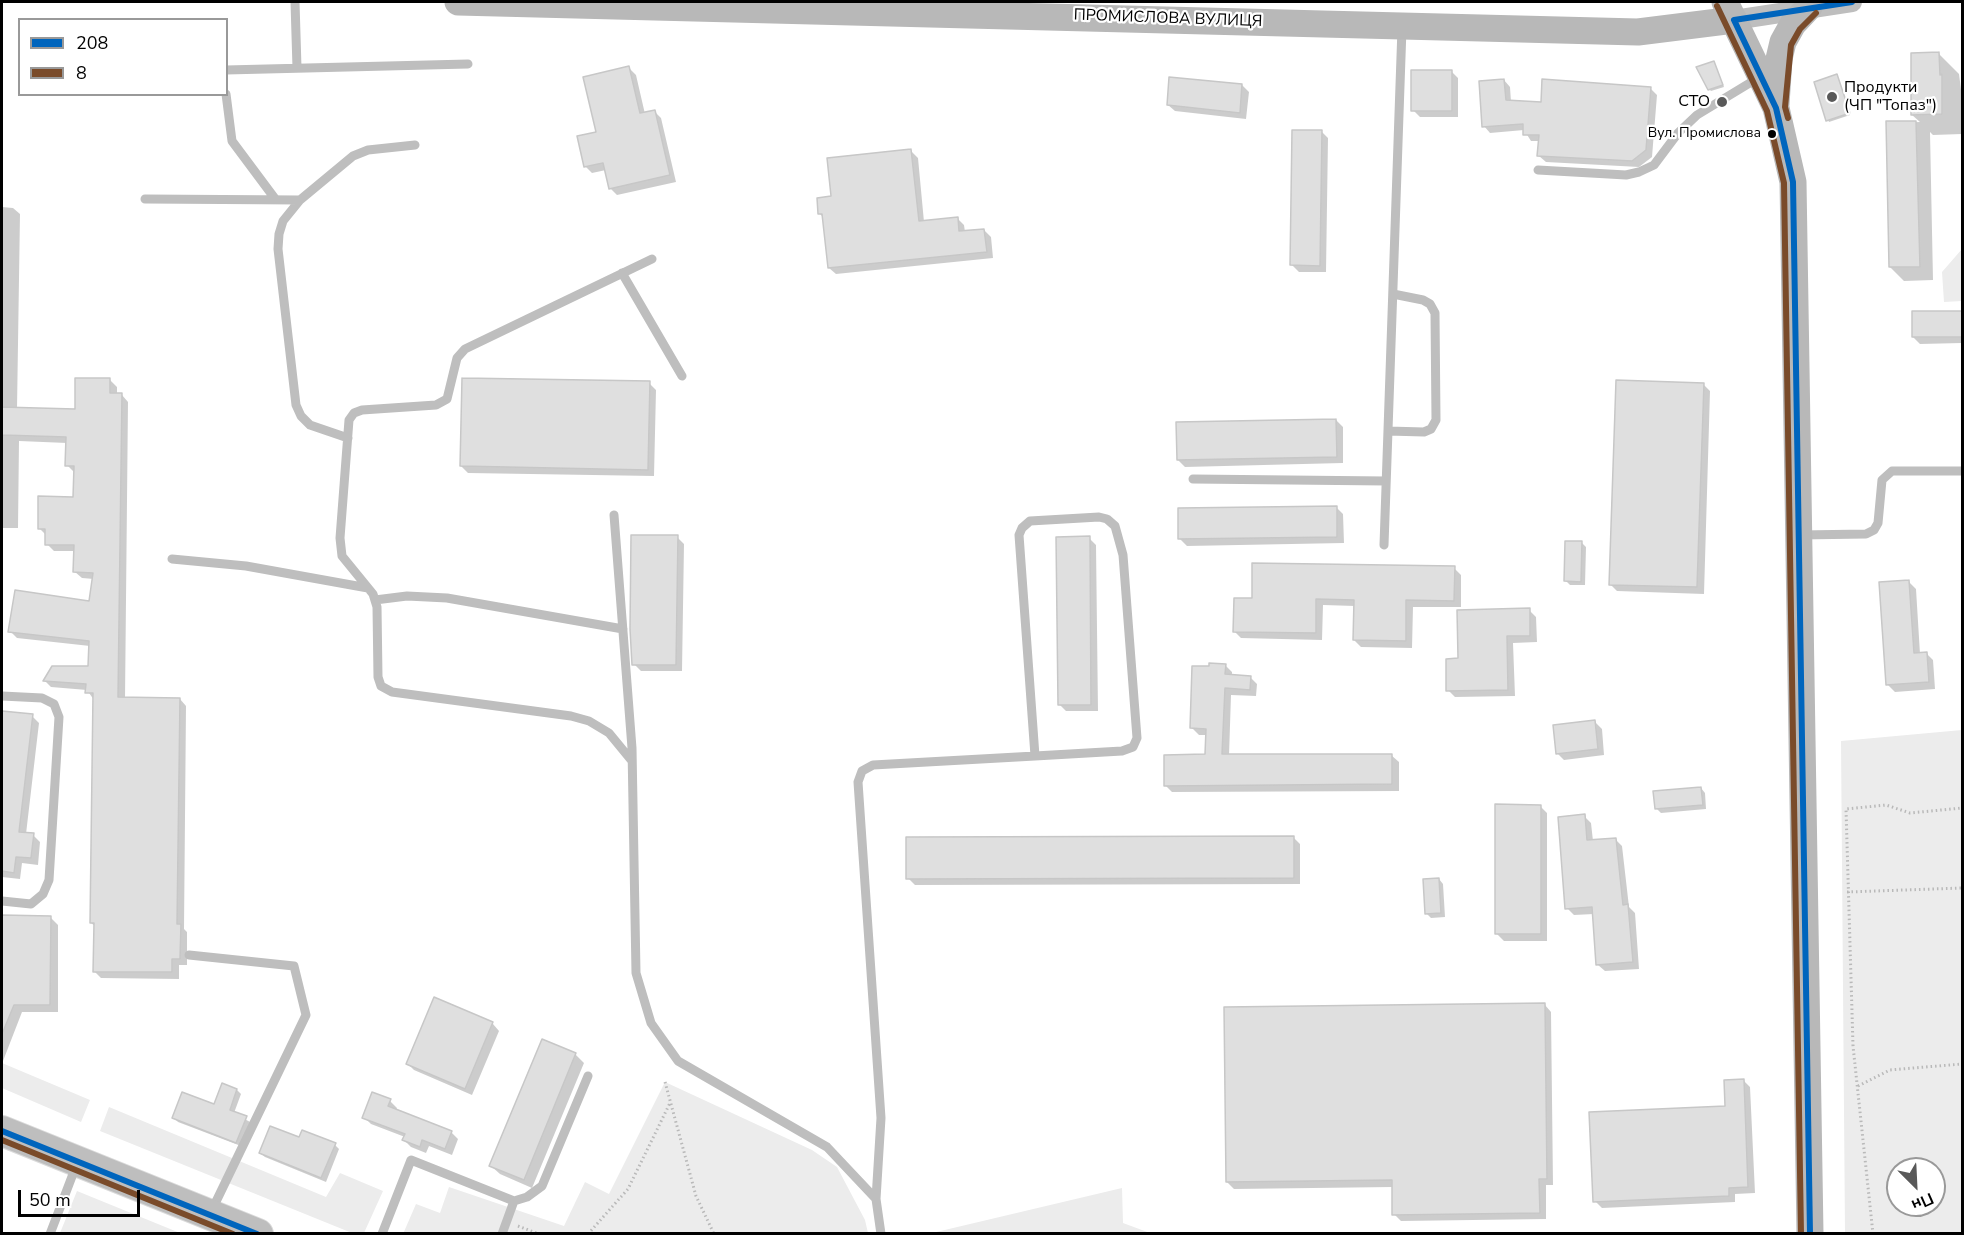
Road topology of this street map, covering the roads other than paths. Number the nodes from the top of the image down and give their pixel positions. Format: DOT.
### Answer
graph roads {
  1 [pos="295,2"];
  2 [pos="458,2"];
  3 [pos="1852,2"];
  4 [pos="635,3"];
  5 [pos="1809,6"];
  6 [pos="1730,11"];
  7 [pos="1402,26"];
  8 [pos="468,64"];
  9 [pos="297,68"];
  10 [pos="228,70"];
  11 [pos="1761,77"];
  12 [pos="226,96"];
  13 [pos="1776,108"];
  14 [pos="415,145"];
  15 [pos="1538,170"];
  16 [pos="145,199"];
  17 [pos="276,200"];
  18 [pos="300,200"];
  19 [pos="652,259"];
  20 [pos="622,273"];
  21 [pos="1393,294"];
  22 [pos="682,376"];
  23 [pos="1388,431"];
  24 [pos="348,438"];
  25 [pos="1962,471"];
  26 [pos="1193,479"];
  27 [pos="1386,481"];
  28 [pos="614,515"];
  29 [pos="1800,535"];
  30 [pos="1384,545"];
  31 [pos="172,559"];
  32 [pos="369,588"];
  33 [pos="375,600"];
  34 [pos="623,629"];
  35 [pos="2,696"];
  36 [pos="1035,756"];
  37 [pos="632,761"];
  38 [pos="2,901"];
  39 [pos="189,955"];
  40 [pos="588,1076"];
  41 [pos="2,1131"];
  42 [pos="79,1160"];
  43 [pos="876,1199"];
  44 [pos="514,1201"];
  45 [pos="210,1214"];
  46 [pos="50,1233"];
  47 [pos="258,1233"];
  48 [pos="382,1233"];
  49 [pos="502,1233"];
  50 [pos="881,1233"];
  51 [pos="1810,1233"];
  1 -- 9 [label="lane"];
  2 -- 4 [label="main road, ПРОМИСЛОВА ВУЛИЦЯ"];
  3 -- 5 [label="street"];
  4 -- 7 [label="main road, ПРОМИСЛОВА ВУЛИЦЯ"];
  5 -- 6 [label="street"];
  5 -- 13 [label="main road"];
  6 -- 7 [label="main road, ПРОМИСЛОВА ВУЛИЦЯ"];
  6 -- 11 [label="main road"];
  7 -- 21 [label="lane"];
  8 -- 9 [label="lane"];
  9 -- 10 [label="lane"];
  11 -- 13 [label="main road"];
  11 -- 15 [label="lane"];
  12 -- 17 [label="lane"];
  13 -- 29 [label="main road"];
  14 -- 18 [label="lane"];
  16 -- 17 [label="lane"];
  17 -- 18 [label="lane"];
  18 -- 24 [label="lane"];
  19 -- 20 [label="lane"];
  20 -- 22 [label="lane"];
  20 -- 24 [label="lane"];
  21 -- 23 [label="lane"];
  21 -- 23 [label="lane"];
  23 -- 27 [label="lane"];
  24 -- 32 [label="lane"];
  25 -- 29 [label="lane"];
  26 -- 27 [label="lane"];
  27 -- 30 [label="lane"];
  28 -- 34 [label="lane"];
  29 -- 51 [label="main road"];
  31 -- 32 [label="lane"];
  32 -- 33 [label="lane"];
  33 -- 34 [label="lane"];
  33 -- 37 [label="lane"];
  34 -- 37 [label="lane"];
  35 -- 38 [label="lane"];
  36 -- 36 [label="lane"];
  36 -- 43 [label="lane"];
  37 -- 43 [label="lane"];
  39 -- 45 [label="lane"];
  40 -- 44 [label="lane"];
  41 -- 42 [label="main road"];
  42 -- 45 [label="main road"];
  42 -- 46 [label="lane"];
  43 -- 50 [label="lane"];
  44 -- 48 [label="lane"];
  44 -- 49 [label="lane"];
  45 -- 47 [label="main road"];
}
